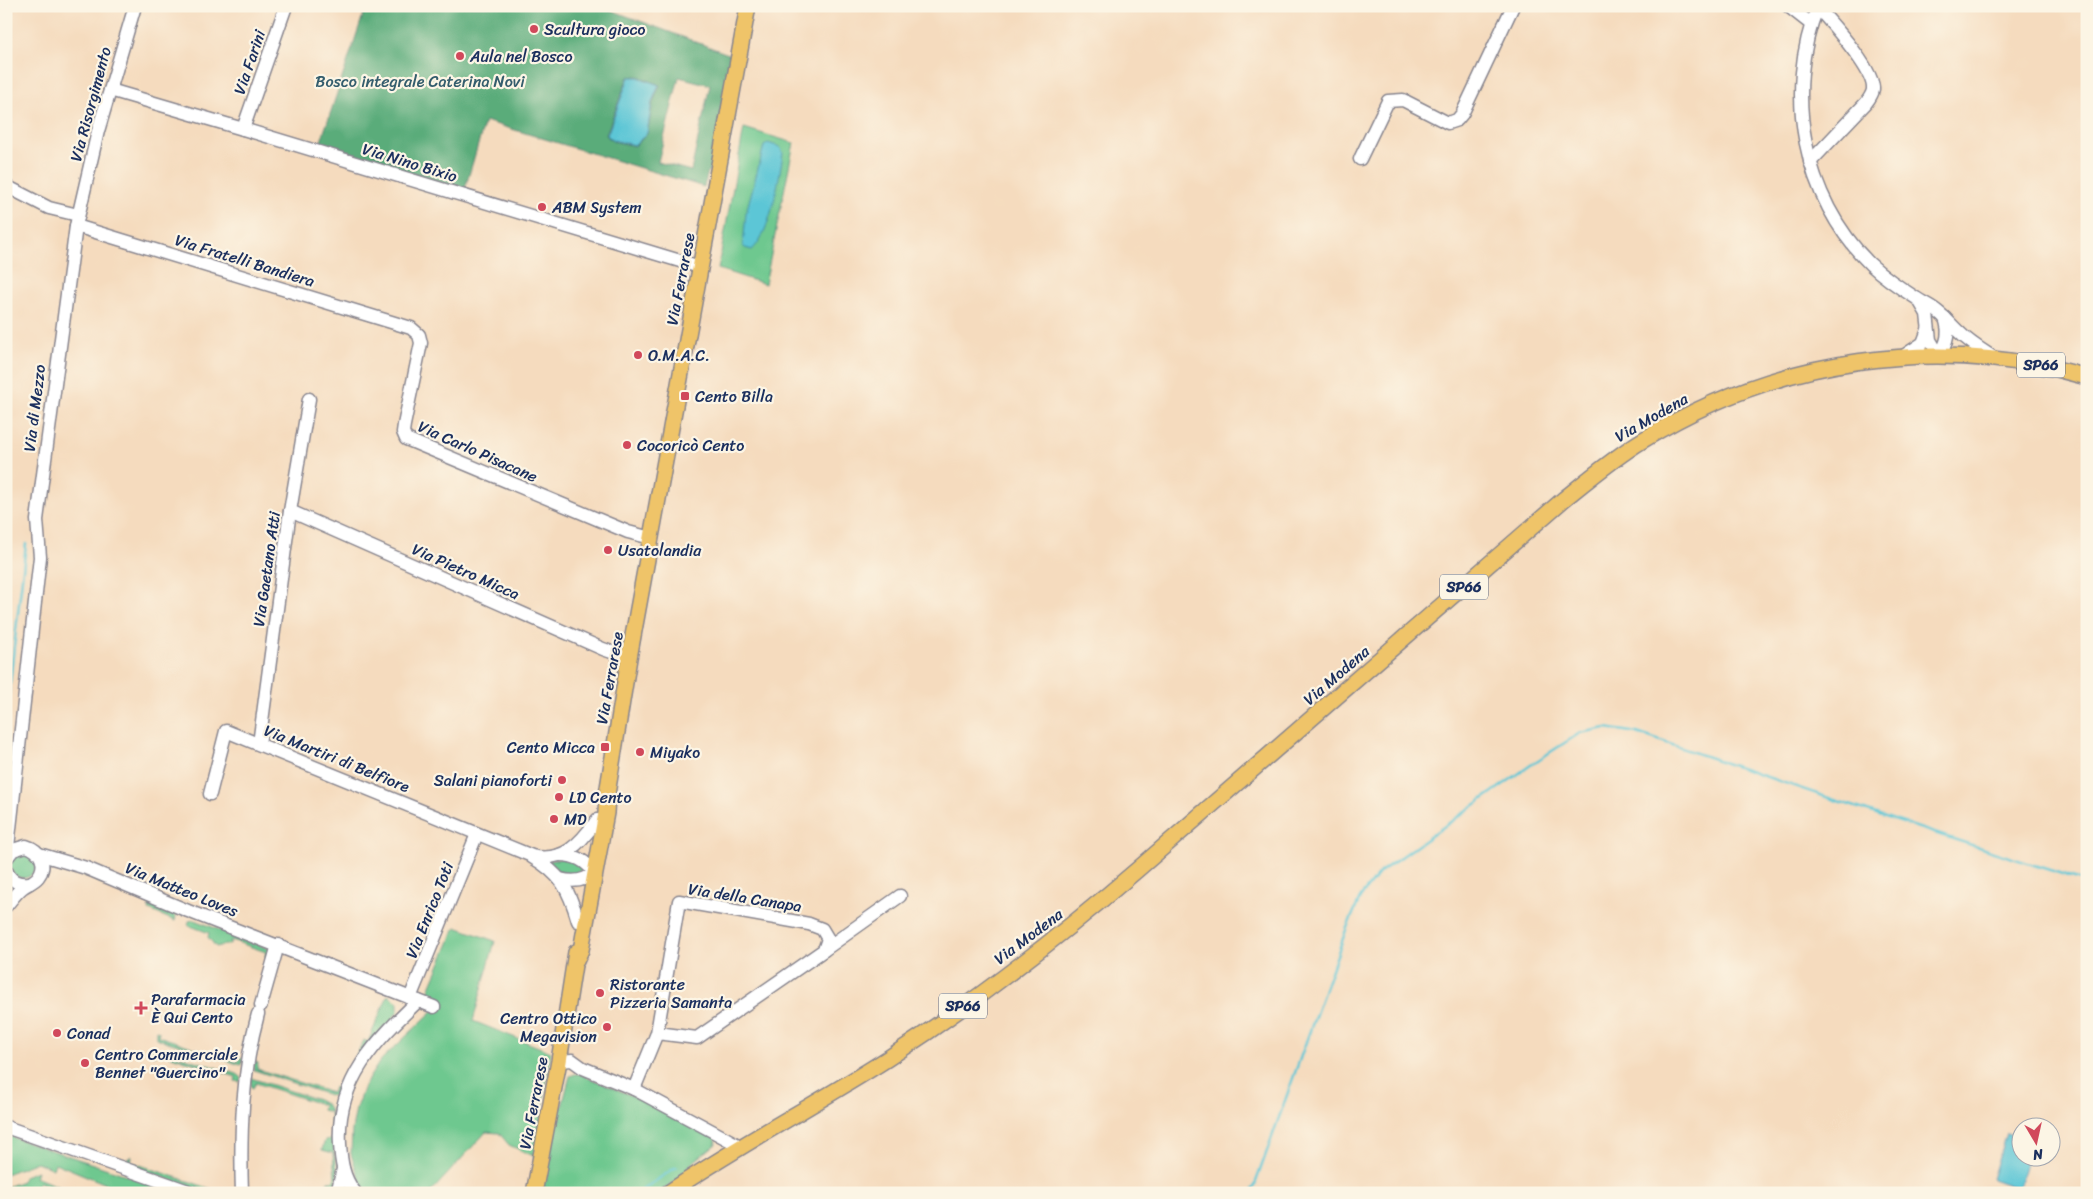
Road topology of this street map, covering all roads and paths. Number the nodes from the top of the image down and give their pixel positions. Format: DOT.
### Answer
graph roads {
  1 [pos="135,6"];
  2 [pos="286,6"];
  3 [pos="748,6"];
  4 [pos="1513,6"];
  5 [pos="1788,6"];
  6 [pos="1818,7"];
  7 [pos="1811,24"];
  8 [pos="110,90"];
  9 [pos="243,129"];
  10 [pos="1360,159"];
  11 [pos="1810,162"];
  12 [pos="6,186"];
  13 [pos="77,218"];
  14 [pos="700,267"];
  15 [pos="1916,298"];
  16 [pos="1945,318"];
  17 [pos="406,325"];
  18 [pos="1928,328"];
  19 [pos="1939,355"];
  20 [pos="1902,357"];
  21 [pos="1994,358"];
  22 [pos="2087,377"];
  23 [pos="309,399"];
  24 [pos="290,512"];
  25 [pos="651,538"];
  26 [pos="626,657"];
  27 [pos="259,744"];
  28 [pos="210,794"];
  29 [pos="607,794"];
  30 [pos="11,817"];
  31 [pos="596,820"];
  32 [pos="478,834"];
  33 [pos="26,846"];
  34 [pos="523,852"];
  35 [pos="38,854"];
  36 [pos="559,855"];
  37 [pos="7,858"];
  38 [pos="73,863"];
  39 [pos="6,870"];
  40 [pos="589,872"];
  41 [pos="35,879"];
  42 [pos="560,879"];
  43 [pos="6,880"];
  44 [pos="6,896"];
  45 [pos="900,896"];
  46 [pos="6,906"];
  47 [pos="578,920"];
  48 [pos="278,945"];
  49 [pos="824,950"];
  50 [pos="576,961"];
  51 [pos="411,998"];
  52 [pos="434,1007"];
  53 [pos="658,1032"];
  54 [pos="559,1061"];
  55 [pos="634,1089"];
  56 [pos="6,1128"];
  57 [pos="740,1146"];
  58 [pos="343,1166"];
  59 [pos="357,1192"];
  60 [pos="194,1193"];
  61 [pos="242,1193"];
  62 [pos="338,1193"];
  63 [pos="534,1193"];
  64 [pos="668,1193"];
  1 -- 8 [label="street, Via Risorgimento"];
  2 -- 9 [label="street, Via Farini"];
  3 -- 14 [label="main road, Via Ferrarese"];
  4 -- 10 [label="street"];
  5 -- 7 [label="street"];
  6 -- 7 [label="street"];
  6 -- 11 [label="street"];
  7 -- 11 [label="street"];
  8 -- 9 [label="street, Via Nino Bixio"];
  8 -- 13 [label="street, Via Risorgimento"];
  9 -- 14 [label="street, Via Nino Bixio"];
  11 -- 15 [label="street"];
  12 -- 13 [label="street, Via Fratelli Bandiera"];
  13 -- 17 [label="street, Via Fratelli Bandiera"];
  13 -- 30 [label="street, Via di Mezzo"];
  14 -- 25 [label="main road, Via Ferrarese"];
  15 -- 16 [label="street"];
  15 -- 18 [label="street"];
  16 -- 19 [label="street"];
  16 -- 21 [label="street"];
  17 -- 25 [label="street, Via Carlo Pisacane"];
  18 -- 19 [label="street"];
  18 -- 20 [label="street"];
  19 -- 20 [label="main road, Via Modena / SP66"];
  19 -- 21 [label="main road, Via Modena / SP66"];
  20 -- 57 [label="main road, Via Modena / SP66"];
  21 -- 22 [label="main road, Via Modena / SP66"];
  23 -- 24 [label="street, Via Gaetano Atti"];
  24 -- 26 [label="street, Via Pietro Micca"];
  24 -- 27 [label="street, Via Gaetano Atti"];
  25 -- 26 [label="main road, Via Ferrarese"];
  26 -- 29 [label="main road, Via Ferrarese"];
  27 -- 28 [label="street, Via Martiri di Belfiore"];
  27 -- 32 [label="street, Via Martiri di Belfiore"];
  29 -- 31 [label="main road, Via Ferrarese"];
  29 -- 40 [label="main road, Via Ferrarese"];
  30 -- 33 [label="street, Via di Mezzo"];
  30 -- 37 [label="street, Via di Mezzo"];
  31 -- 36 [label="street, Via Martiri di Belfiore"];
  31 -- 40 [label="main road, Via Ferrarese"];
  32 -- 34 [label="street, Via Martiri di Belfiore"];
  32 -- 51 [label="street, Via Enrico Toti"];
  33 -- 35 [label="street, Via Matteo Loves"];
  33 -- 37 [label="street"];
  34 -- 36 [label="street, Via Martiri di Belfiore"];
  34 -- 42 [label="street, Via Martiri di Belfiore"];
  35 -- 38 [label="street, Via Matteo Loves"];
  35 -- 41 [label="street"];
  36 -- 40 [label="street, Via Martiri di Belfiore"];
  38 -- 41 [label="street"];
  38 -- 48 [label="street, Via Matteo Loves"];
  39 -- 41 [label="street"];
  40 -- 42 [label="street"];
  40 -- 47 [label="main road, Via Ferrarese"];
  40 -- 50 [label="main road, Via Ferrarese"];
  41 -- 46 [label="street"];
  42 -- 47 [label="street, Via Martiri di Belfiore"];
  43 -- 44 [label="street"];
  45 -- 49 [label="street"];
  47 -- 50 [label="main road, Via Ferrarese"];
  48 -- 51 [label="street, Via Matteo Loves"];
  48 -- 61 [label="street"];
  49 -- 53 [label="street"];
  49 -- 53 [label="street, Via della Canapa"];
  50 -- 54 [label="main road, Via Ferrarese"];
  51 -- 52 [label="street, Via Matteo Loves"];
  51 -- 58 [label="street"];
  53 -- 55 [label="street, Via della Canapa"];
  54 -- 55 [label="street"];
  54 -- 63 [label="main road, Via Ferrarese"];
  55 -- 57 [label="street"];
  56 -- 60 [label="street"];
  57 -- 64 [label="main road, Via Modena / SP66"];
  58 -- 59 [label="street"];
  58 -- 62 [label="street"];
  59 -- 62 [label="street"];
}
